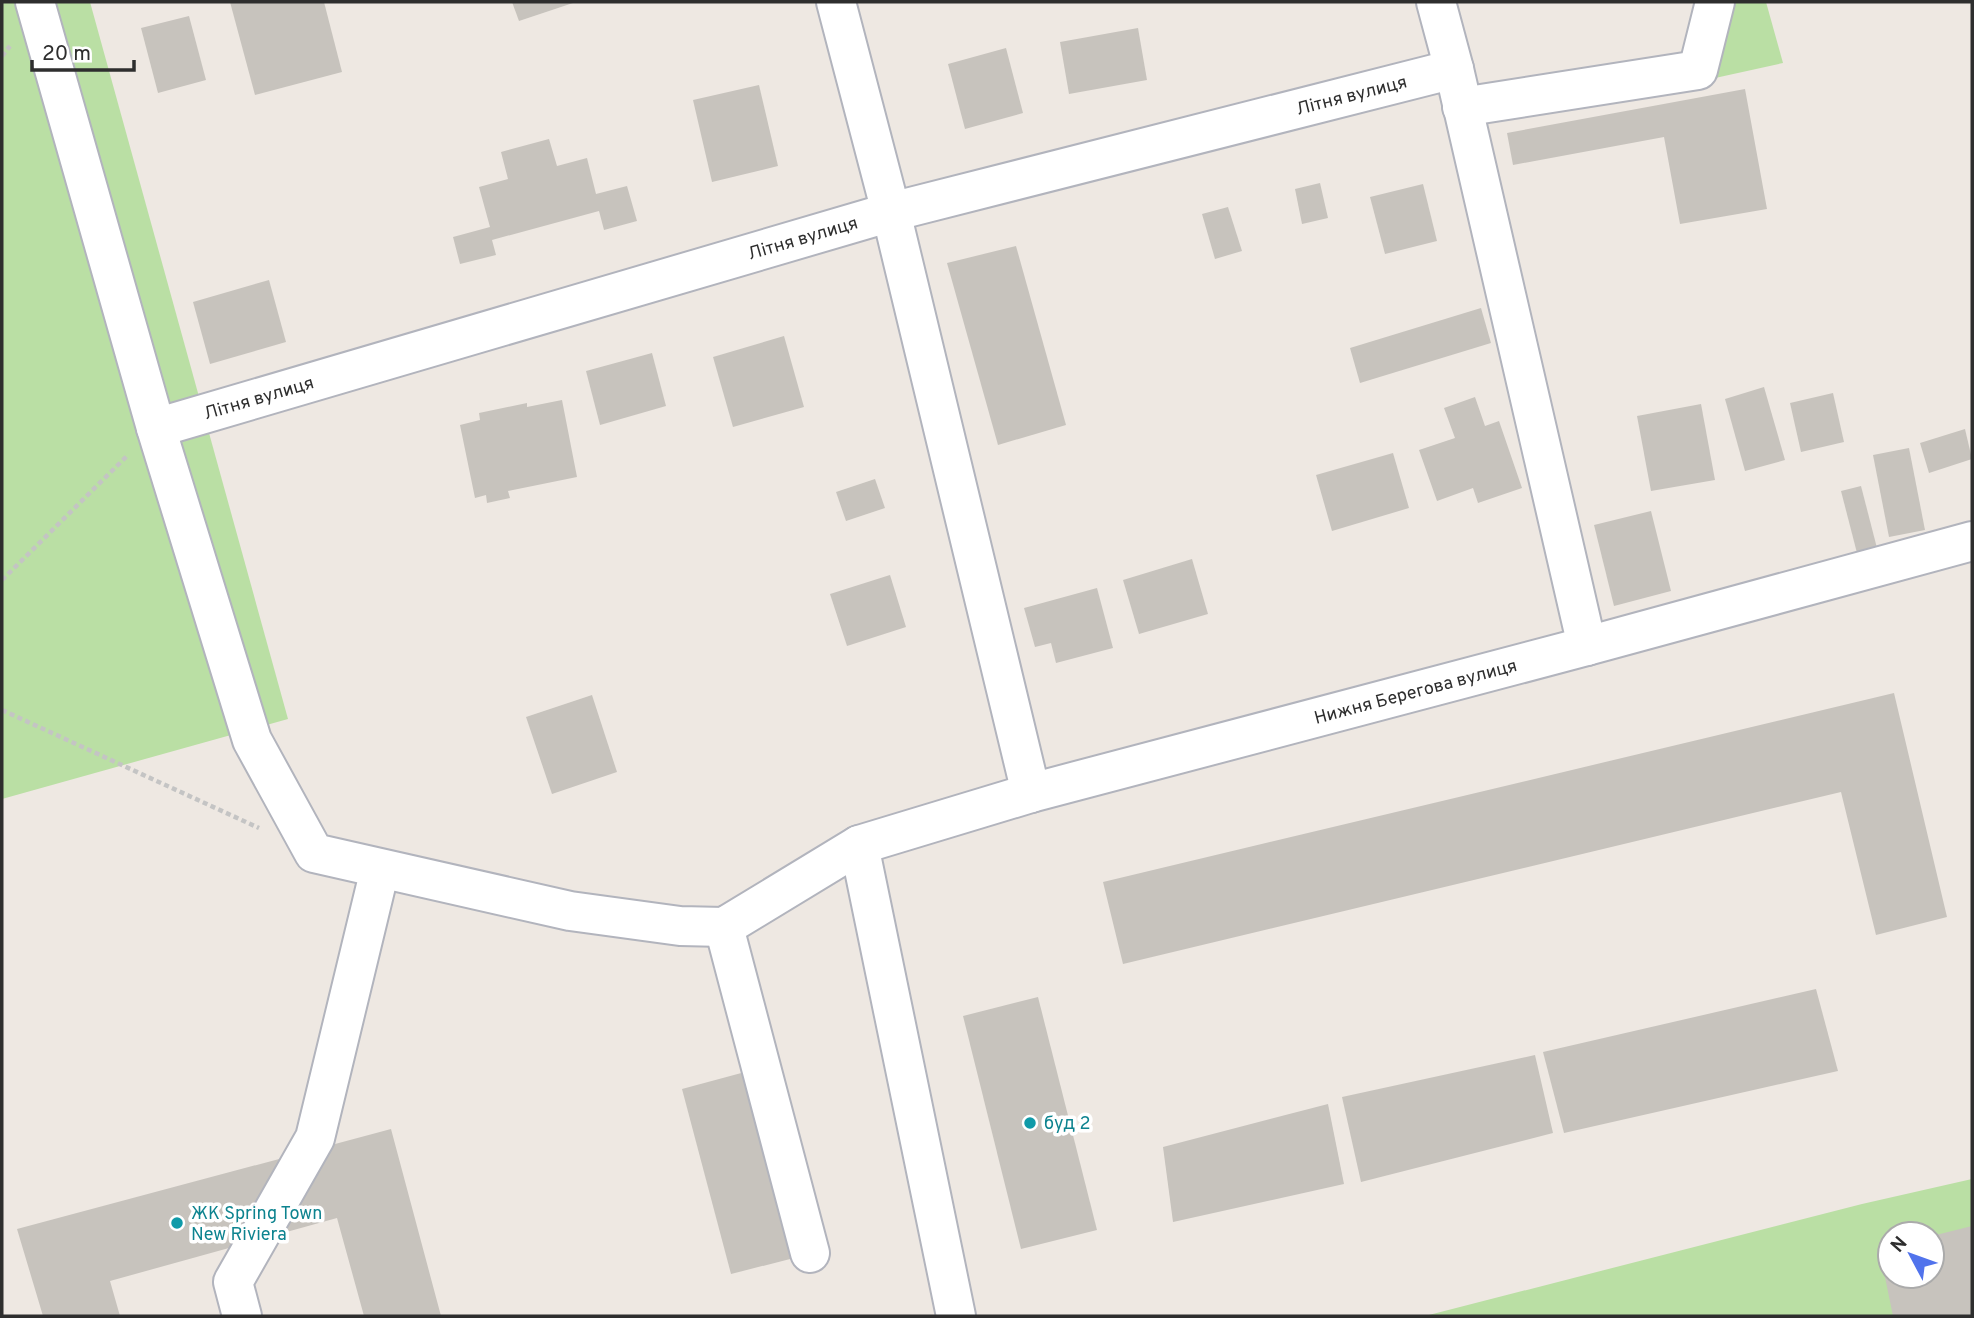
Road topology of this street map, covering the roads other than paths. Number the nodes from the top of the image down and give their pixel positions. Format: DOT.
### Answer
graph roads {
  1 [pos="35,2"];
  2 [pos="836,2"];
  3 [pos="1436,2"];
  4 [pos="1714,2"];
  5 [pos="1454,69"];
  6 [pos="1462,107"];
  7 [pos="891,212"];
  8 [pos="156,428"];
  9 [pos="1972,541"];
  10 [pos="1587,646"];
  11 [pos="1031,793"];
  12 [pos="859,845"];
  13 [pos="380,869"];
  14 [pos="724,927"];
  15 [pos="810,1253"];
  16 [pos="242,1316"];
  17 [pos="956,1316"];
  1 -- 8 [label="street"];
  2 -- 7 [label="street"];
  3 -- 5 [label="street"];
  4 -- 6 [label="street"];
  5 -- 6 [label="street"];
  5 -- 7 [label="street, Літня вулиця"];
  6 -- 10 [label="street"];
  7 -- 8 [label="street, Літня вулиця"];
  7 -- 11 [label="street"];
  8 -- 13 [label="street"];
  9 -- 10 [label="street, Нижня Берегова вулиця"];
  10 -- 11 [label="street, Нижня Берегова вулиця"];
  11 -- 12 [label="street, Нижня Берегова вулиця"];
  12 -- 14 [label="street, Нижня Берегова вулиця"];
  12 -- 17 [label="street"];
  13 -- 14 [label="street"];
  13 -- 16 [label="street"];
  14 -- 15 [label="street"];
}
